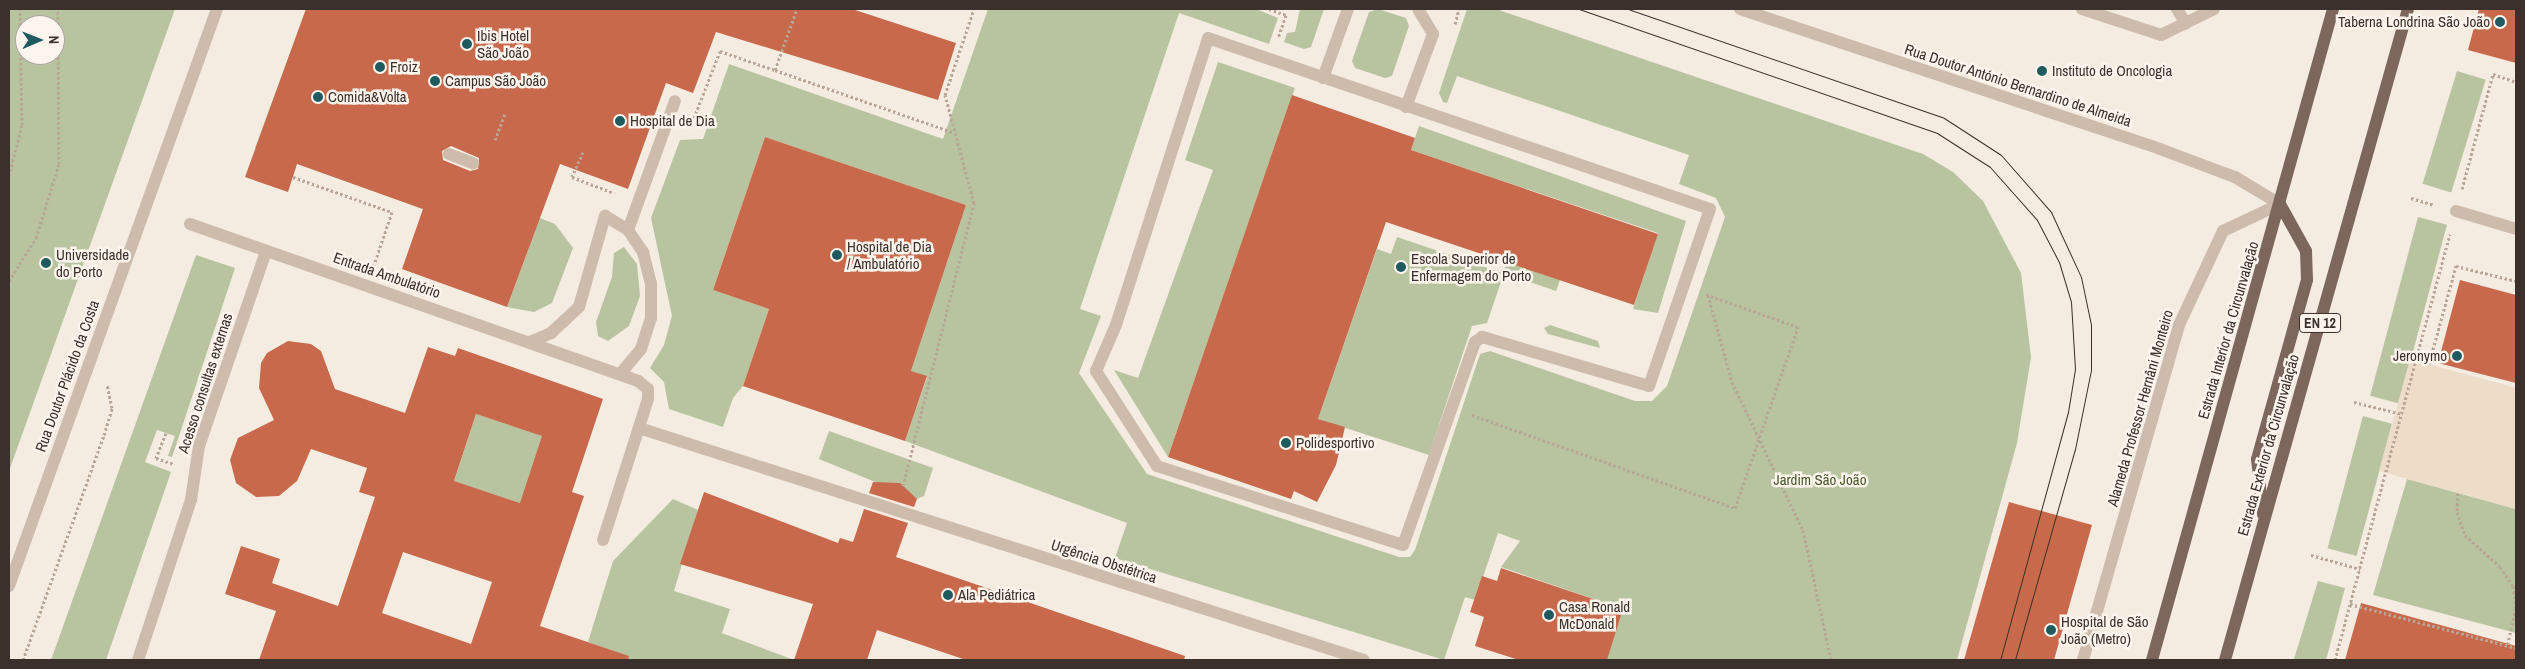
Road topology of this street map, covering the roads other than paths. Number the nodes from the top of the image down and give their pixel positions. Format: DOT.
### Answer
graph roads {
  1 [pos="217,9"];
  2 [pos="1348,9"];
  3 [pos="1418,9"];
  4 [pos="1740,9"];
  5 [pos="2082,9"];
  6 [pos="2177,9"];
  7 [pos="2214,9"];
  8 [pos="2333,9"];
  9 [pos="2408,9"];
  10 [pos="2186,24"];
  11 [pos="1323,78"];
  12 [pos="675,101"];
  13 [pos="1406,107"];
  14 [pos="450,154"];
  15 [pos="473,163"];
  16 [pos="2280,204"];
  17 [pos="2456,211"];
  18 [pos="190,224"];
  19 [pos="2516,229"];
  20 [pos="628,230"];
  21 [pos="266,251"];
  22 [pos="530,342"];
  23 [pos="620,374"];
  24 [pos="639,428"];
  25 [pos="2263,521"];
  26 [pos="603,540"];
  27 [pos="9,586"];
  28 [pos="138,660"];
  29 [pos="1364,660"];
  30 [pos="2083,660"];
  31 [pos="2152,660"];
  32 [pos="2225,660"];
  1 -- 27 [label="street, Rua Doutor Plácido da Costa"];
  2 -- 11 [label="street"];
  3 -- 13 [label="street"];
  4 -- 16 [label="street, Rua Doutor António Bernardino de Almeida"];
  5 -- 10 [label="street"];
  6 -- 10 [label="street"];
  7 -- 10 [label="street"];
  8 -- 16 [label="main road, Estrada Interior da Circunvalação"];
  9 -- 25 [label="main road, Estrada Exterior da Circunvalação / EN 12"];
  11 -- 13 [label="street"];
  11 -- 13 [label="street"];
  12 -- 20 [label="street"];
  14 -- 15 [label="street"];
  16 -- 25 [label="main road"];
  16 -- 30 [label="street, Alameda Professor Hernâni Monteiro"];
  16 -- 31 [label="main road, Estrada Interior da Circunvalação"];
  17 -- 19 [label="street"];
  18 -- 21 [label="street"];
  20 -- 22 [label="street"];
  20 -- 23 [label="street"];
  21 -- 22 [label="street, Entrada Ambulatório"];
  21 -- 28 [label="street, Acesso consultas externas"];
  22 -- 23 [label="street, Entrada Ambulatório"];
  23 -- 24 [label="street, Entrada Ambulatório"];
  24 -- 26 [label="street"];
  24 -- 29 [label="street, Urgência Obstétrica"];
  25 -- 32 [label="main road, Estrada Exterior da Circunvalação / EN 12"];
}
